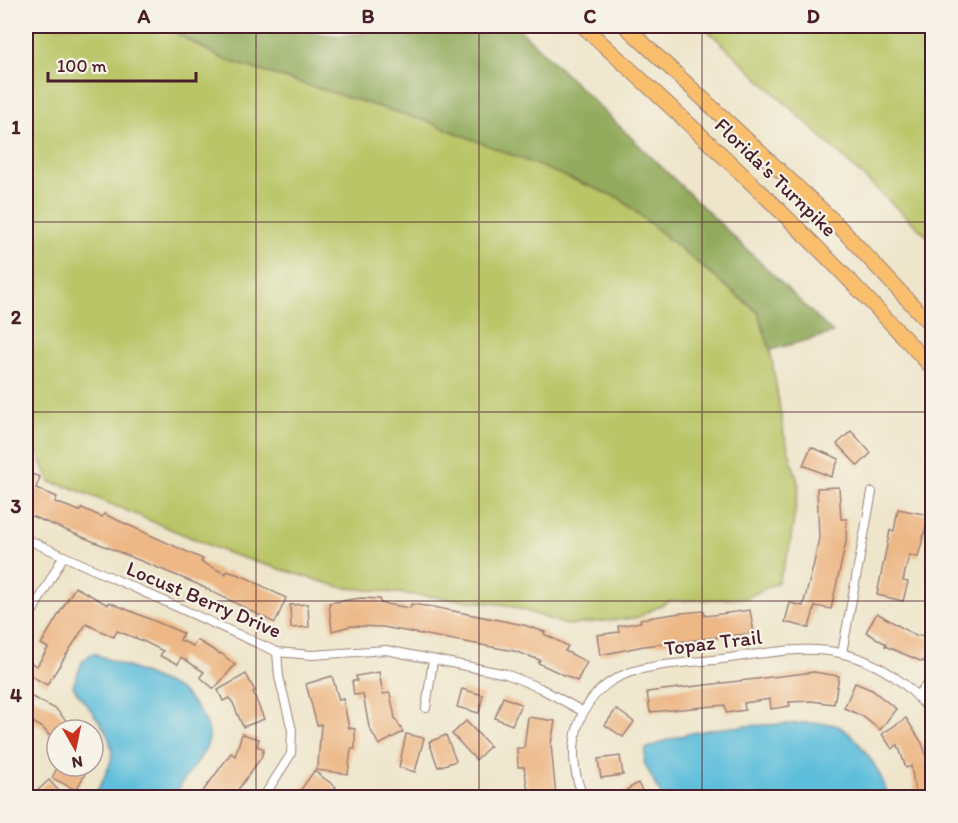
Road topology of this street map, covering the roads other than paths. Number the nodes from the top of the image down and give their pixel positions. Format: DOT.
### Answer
graph roads {
  1 [pos="582,26"];
  2 [pos="625,26"];
  3 [pos="933,326"];
  4 [pos="933,368"];
  5 [pos="872,492"];
  6 [pos="26,539"];
  7 [pos="63,557"];
  8 [pos="26,623"];
  9 [pos="277,652"];
  10 [pos="842,653"];
  11 [pos="433,660"];
  12 [pos="933,680"];
  13 [pos="918,694"];
  14 [pos="426,708"];
  15 [pos="582,711"];
  16 [pos="933,715"];
  17 [pos="263,798"];
  18 [pos="584,798"];
  1 -- 4 [label="highway, Florida's Turnpike"];
  2 -- 3 [label="highway, Florida's Turnpike"];
  5 -- 10 [label="street"];
  6 -- 7 [label="street, Locust Berry Drive"];
  7 -- 8 [label="street"];
  7 -- 9 [label="street, Locust Berry Drive"];
  9 -- 11 [label="street, Locust Berry Drive"];
  9 -- 17 [label="street"];
  10 -- 13 [label="street, Topaz Trail"];
  10 -- 15 [label="street, Topaz Trail"];
  11 -- 14 [label="street"];
  11 -- 15 [label="street, Locust Berry Drive"];
  12 -- 13 [label="street"];
  13 -- 16 [label="street, Topaz Trail"];
  15 -- 18 [label="street, Topaz Trail"];
}
